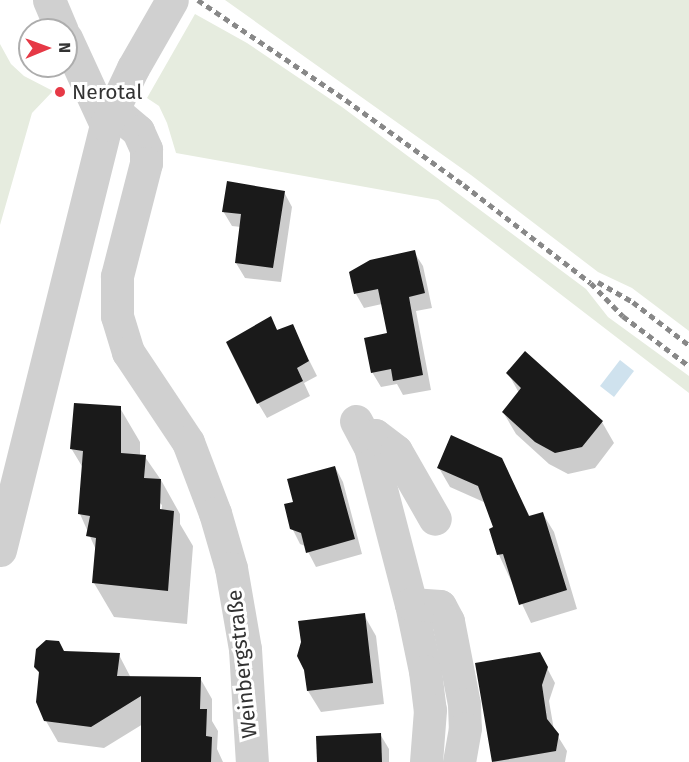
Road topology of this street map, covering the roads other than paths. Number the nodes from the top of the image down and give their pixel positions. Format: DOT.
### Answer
graph roads {
  1 [pos="49,0"];
  2 [pos="172,0"];
  3 [pos="57,18"];
  4 [pos="78,66"];
  5 [pos="109,117"];
  6 [pos="435,519"];
  7 [pos="0,550"];
  8 [pos="411,604"];
  9 [pos="252,762"];
  10 [pos="426,762"];
  11 [pos="459,762"];
  1 -- 3 [label="street"];
  2 -- 5 [label="street"];
  4 -- 5 [label="street"];
  5 -- 7 [label="street"];
  5 -- 9 [label="street, Weinbergstraße"];
  6 -- 8 [label="street"];
  8 -- 10 [label="street"];
  8 -- 11 [label="street"];
}
